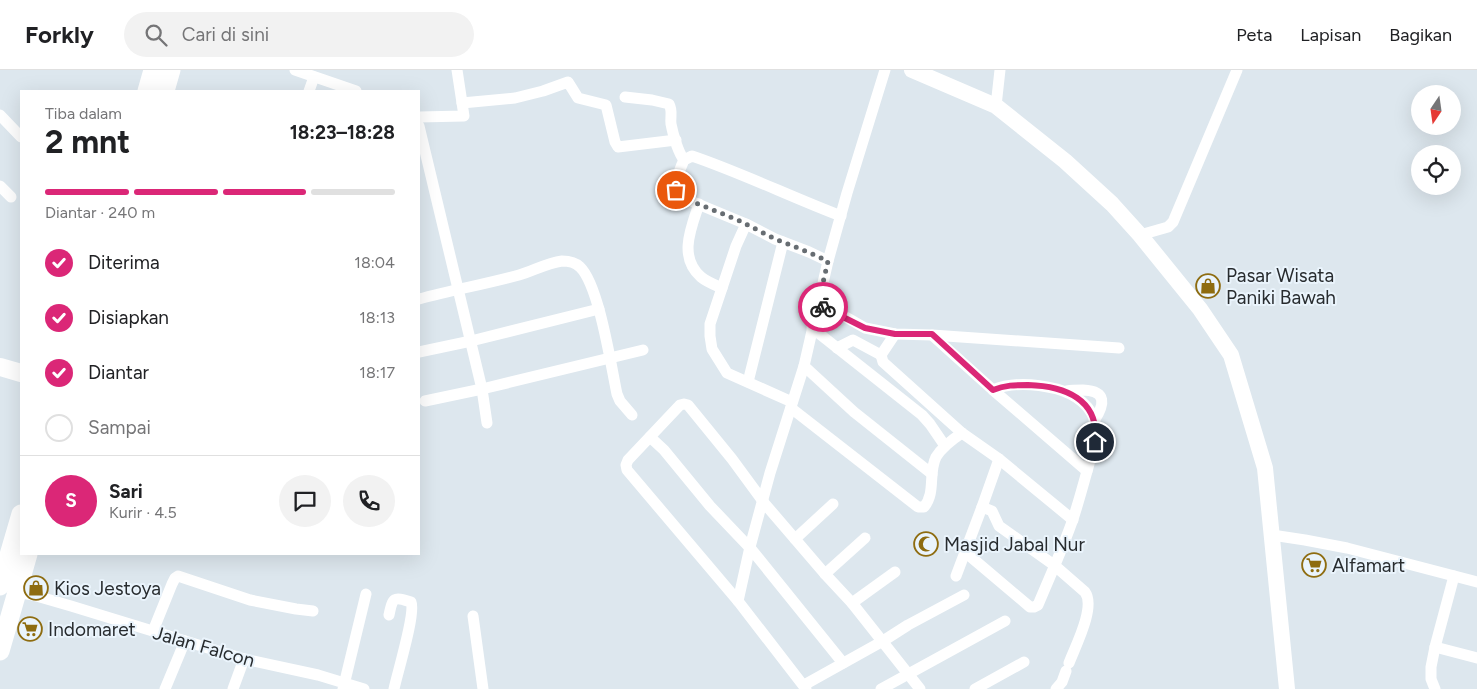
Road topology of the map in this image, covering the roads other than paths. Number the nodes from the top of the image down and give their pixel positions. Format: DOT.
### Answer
graph roads {
  1 [pos="153,70"];
  2 [pos="171,70"];
  3 [pos="295,70"];
  4 [pos="457,70"];
  5 [pos="886,70"];
  6 [pos="912,70"];
  7 [pos="1000,70"];
  8 [pos="1237,70"];
  9 [pos="314,77"];
  10 [pos="344,89"];
  11 [pos="146,90"];
  12 [pos="165,90"];
  13 [pos="309,90"];
  14 [pos="625,97"];
  15 [pos="462,103"];
  16 [pos="996,106"];
  17 [pos="0,115"];
  18 [pos="420,117"];
  19 [pos="420,130"];
  20 [pos="20,136"];
  21 [pos="676,140"];
  22 [pos="684,160"];
  23 [pos="0,186"];
  24 [pos="11,197"];
  25 [pos="699,204"];
  26 [pos="841,216"];
  27 [pos="746,224"];
  28 [pos="1140,235"];
  29 [pos="783,242"];
  30 [pos="828,261"];
  31 [pos="722,288"];
  32 [pos="458,289"];
  33 [pos="420,300"];
  34 [pos="818,304"];
  35 [pos="599,309"];
  36 [pos="812,328"];
  37 [pos="865,328"];
  38 [pos="895,334"];
  39 [pos="932,334"];
  40 [pos="854,340"];
  41 [pos="471,341"];
  42 [pos="837,348"];
  43 [pos="1119,348"];
  44 [pos="643,350"];
  45 [pos="420,352"];
  46 [pos="881,355"];
  47 [pos="610,359"];
  48 [pos="804,366"];
  49 [pos="0,367"];
  50 [pos="20,373"];
  51 [pos="748,382"];
  52 [pos="482,389"];
  53 [pos="993,390"];
  54 [pos="1066,391"];
  55 [pos="425,401"];
  56 [pos="792,405"];
  57 [pos="632,415"];
  58 [pos="1094,421"];
  59 [pos="487,423"];
  60 [pos="962,433"];
  61 [pos="650,436"];
  62 [pos="945,446"];
  63 [pos="999,459"];
  64 [pos="1087,471"];
  65 [pos="932,474"];
  66 [pos="763,500"];
  67 [pos="833,504"];
  68 [pos="982,507"];
  69 [pos="20,518"];
  70 [pos="1073,520"];
  71 [pos="1272,535"];
  72 [pos="865,538"];
  73 [pos="795,539"];
  74 [pos="750,547"];
  75 [pos="965,552"];
  76 [pos="27,555"];
  77 [pos="1054,565"];
  78 [pos="895,572"];
  79 [pos="826,574"];
  80 [pos="956,576"];
  81 [pos="1454,576"];
  82 [pos="1477,582"];
  83 [pos="4,587"];
  84 [pos="366,594"];
  85 [pos="964,595"];
  86 [pos="738,601"];
  87 [pos="852,603"];
  88 [pos="313,611"];
  89 [pos="389,615"];
  90 [pos="473,616"];
  91 [pos="1006,621"];
  92 [pos="153,631"];
  93 [pos="185,641"];
  94 [pos="883,642"];
  95 [pos="1435,647"];
  96 [pos="0,651"];
  97 [pos="1477,658"];
  98 [pos="244,659"];
  99 [pos="1024,662"];
  100 [pos="843,663"];
  101 [pos="908,673"];
  102 [pos="343,686"];
  103 [pos="805,687"];
  104 [pos="165,689"];
  105 [pos="232,689"];
  106 [pos="364,689"];
  107 [pos="394,689"];
  108 [pos="483,689"];
  109 [pos="882,689"];
  110 [pos="920,689"];
  111 [pos="975,689"];
  112 [pos="1056,689"];
  113 [pos="1287,689"];
  114 [pos="1435,689"];
  1 -- 11 [label="highway"];
  2 -- 12 [label="highway"];
  3 -- 9 [label="street"];
  4 -- 15 [label="street"];
  5 -- 26 [label="street"];
  6 -- 16 [label="main road"];
  7 -- 16 [label="street"];
  8 -- 28 [label="street"];
  9 -- 10 [label="street"];
  9 -- 13 [label="street"];
  14 -- 21 [label="street"];
  15 -- 18 [label="street"];
  15 -- 21 [label="street"];
  16 -- 28 [label="main road"];
  17 -- 20 [label="street"];
  19 -- 32 [label="street"];
  21 -- 22 [label="street"];
  22 -- 25 [label="street"];
  22 -- 26 [label="street"];
  23 -- 24 [label="street"];
  25 -- 27 [label="street"];
  25 -- 31 [label="street"];
  26 -- 30 [label="street"];
  27 -- 29 [label="street"];
  27 -- 31 [label="street"];
  28 -- 71 [label="main road"];
  29 -- 30 [label="street"];
  29 -- 51 [label="street"];
  30 -- 34 [label="street"];
  31 -- 51 [label="street"];
  32 -- 33 [label="street"];
  32 -- 35 [label="street"];
  32 -- 41 [label="street"];
  34 -- 36 [label="street"];
  34 -- 37 [label="street"];
  35 -- 41 [label="street"];
  35 -- 47 [label="street"];
  36 -- 42 [label="street"];
  36 -- 48 [label="street"];
  37 -- 38 [label="street"];
  37 -- 40 [label="street"];
  38 -- 39 [label="street"];
  38 -- 46 [label="street"];
  39 -- 43 [label="street"];
  39 -- 53 [label="street"];
  40 -- 42 [label="street"];
  40 -- 46 [label="street"];
  41 -- 45 [label="street"];
  41 -- 52 [label="street"];
  42 -- 62 [label="street"];
  44 -- 47 [label="street"];
  46 -- 60 [label="street"];
  47 -- 52 [label="street"];
  47 -- 57 [label="street"];
  48 -- 56 [label="street"];
  48 -- 65 [label="street"];
  49 -- 50 [label="main road"];
  51 -- 56 [label="street"];
  52 -- 55 [label="street"];
  52 -- 59 [label="street"];
  53 -- 54 [label="street"];
  53 -- 64 [label="street"];
  54 -- 58 [label="street"];
  54 -- 58 [label="street"];
  56 -- 65 [label="street"];
  56 -- 66 [label="street"];
  58 -- 64 [label="street"];
  60 -- 62 [label="street"];
  60 -- 63 [label="street"];
  61 -- 66 [label="street"];
  61 -- 74 [label="street"];
  61 -- 86 [label="street"];
  62 -- 65 [label="street"];
  63 -- 68 [label="street"];
  63 -- 70 [label="street"];
  64 -- 70 [label="street"];
  66 -- 73 [label="street"];
  66 -- 74 [label="street"];
  67 -- 73 [label="street"];
  68 -- 75 [label="street"];
  68 -- 77 [label="street"];
  69 -- 83 [label="highway"];
  70 -- 77 [label="street"];
  71 -- 81 [label="street"];
  71 -- 113 [label="main road"];
  72 -- 79 [label="street"];
  73 -- 79 [label="street"];
  74 -- 86 [label="street"];
  74 -- 100 [label="street"];
  75 -- 77 [label="street"];
  75 -- 80 [label="street"];
  76 -- 83 [label="highway"];
  77 -- 112 [label="street"];
  78 -- 87 [label="street"];
  79 -- 87 [label="street"];
  81 -- 82 [label="street"];
  81 -- 95 [label="street"];
  83 -- 92 [label="street, Jalan Falcon"];
  83 -- 96 [label="highway"];
  84 -- 102 [label="street"];
  85 -- 94 [label="street"];
  86 -- 103 [label="street"];
  87 -- 94 [label="street"];
  88 -- 92 [label="street"];
  89 -- 107 [label="street"];
  90 -- 108 [label="street"];
  91 -- 101 [label="street"];
  92 -- 93 [label="street, Jalan Falcon"];
  93 -- 98 [label="street, Jalan Falcon"];
  93 -- 104 [label="street"];
  94 -- 100 [label="street"];
  94 -- 101 [label="street"];
  95 -- 97 [label="street"];
  95 -- 114 [label="street"];
  98 -- 102 [label="street, Jalan Falcon"];
  98 -- 105 [label="street"];
  99 -- 111 [label="street"];
  100 -- 103 [label="street"];
  101 -- 109 [label="street"];
  101 -- 110 [label="street"];
  102 -- 106 [label="street, Jalan Falcon"];
}
